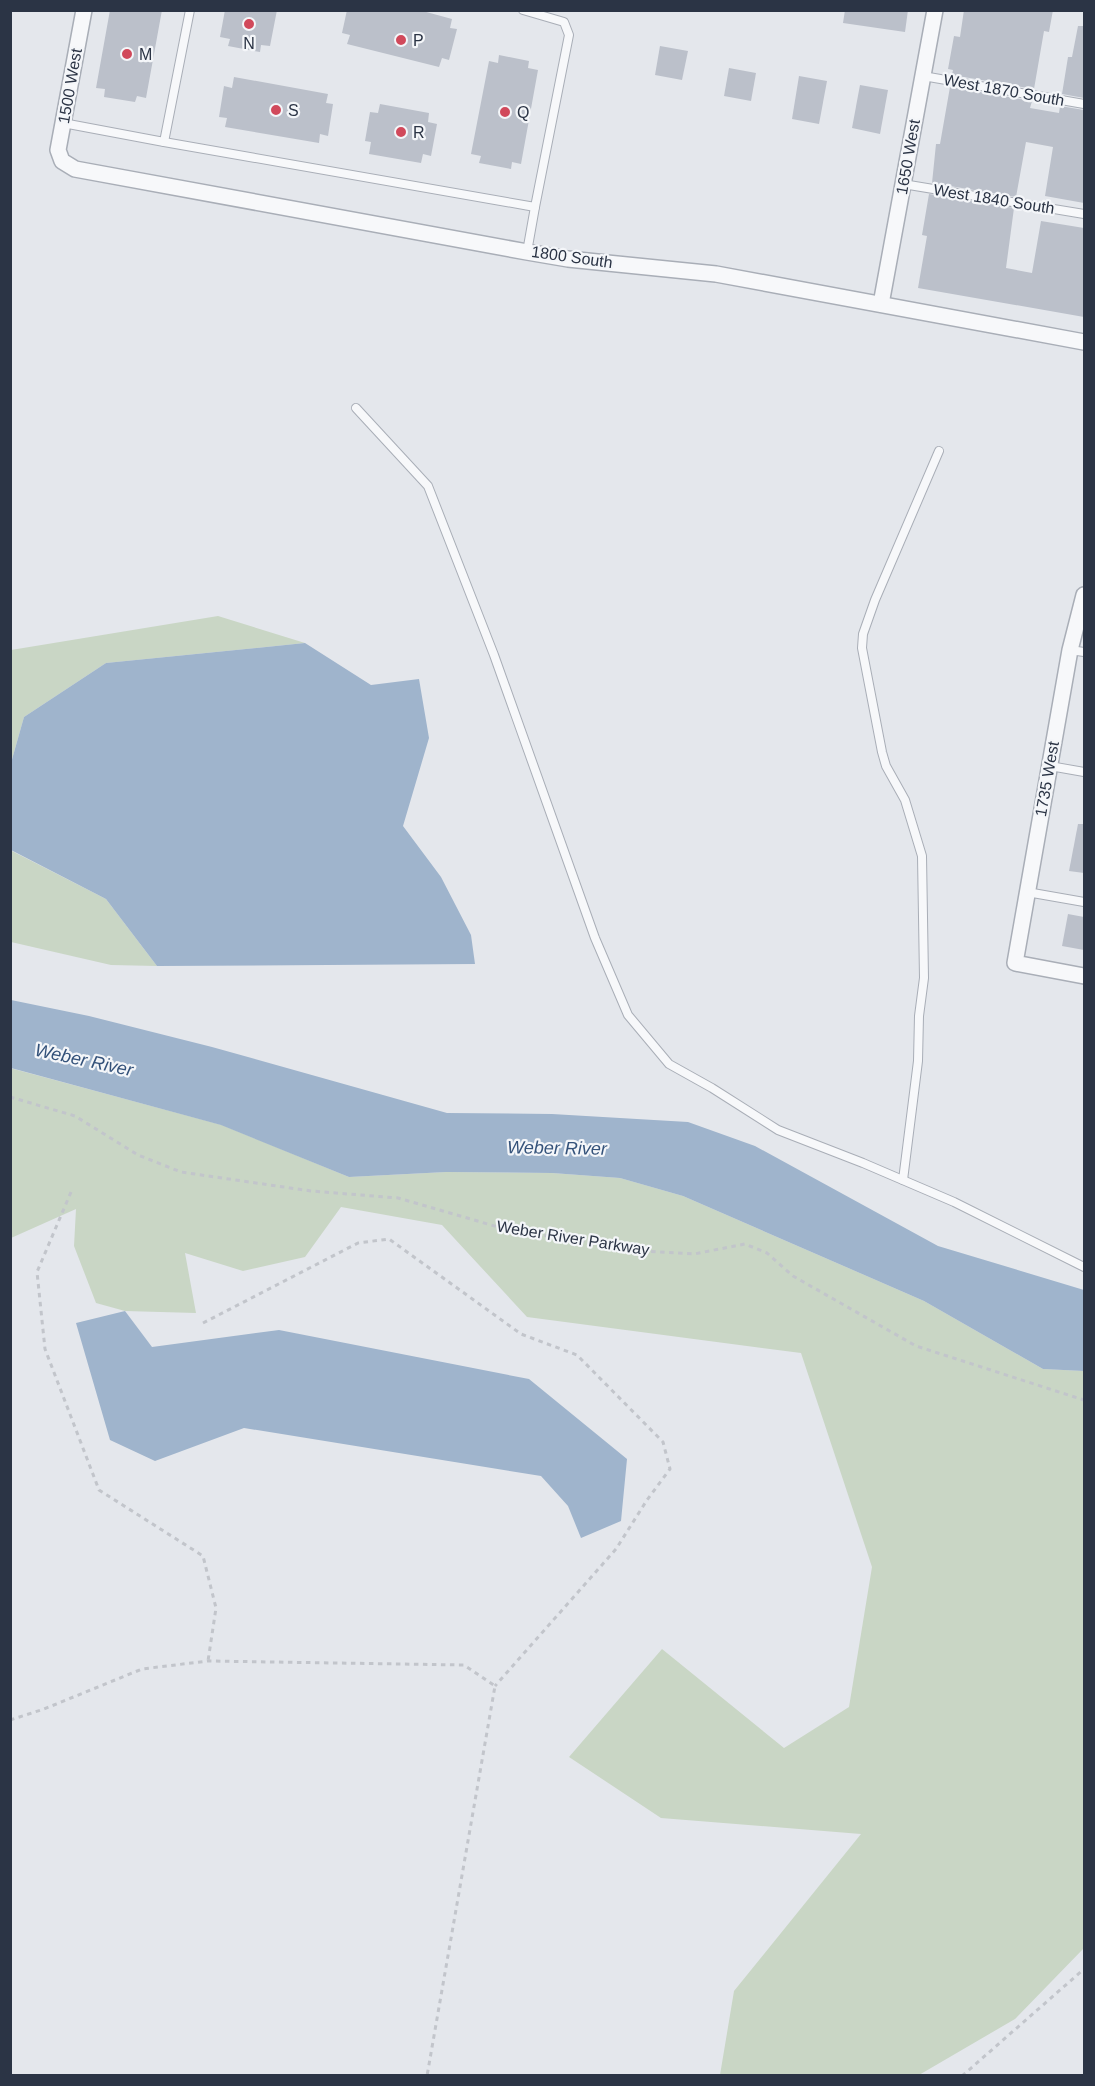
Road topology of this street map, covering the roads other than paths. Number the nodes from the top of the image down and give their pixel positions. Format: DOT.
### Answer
graph roads {
  1 [pos="84,10"];
  2 [pos="190,10"];
  3 [pos="524,10"];
  4 [pos="935,10"];
  5 [pos="922,76"];
  6 [pos="1084,104"];
  7 [pos="63,123"];
  8 [pos="164,142"];
  9 [pos="62,162"];
  10 [pos="903,184"];
  11 [pos="535,207"];
  12 [pos="1084,214"];
  13 [pos="527,252"];
  14 [pos="880,304"];
  15 [pos="1084,342"];
  16 [pos="356,408"];
  17 [pos="939,451"];
  18 [pos="1084,596"];
  19 [pos="1077,651"];
  20 [pos="1050,766"];
  21 [pos="1084,772"];
  22 [pos="1027,892"];
  23 [pos="1084,902"];
  24 [pos="1084,976"];
  25 [pos="903,1180"];
  26 [pos="1084,1267"];
  1 -- 7 [label="street, 1500 West"];
  2 -- 8 [label="lane"];
  3 -- 11 [label="lane"];
  4 -- 5 [label="street, 1650 West"];
  5 -- 6 [label="lane, West 1870 South"];
  5 -- 10 [label="street, 1650 West"];
  7 -- 8 [label="lane"];
  7 -- 9 [label="street, 1500 West"];
  8 -- 11 [label="lane"];
  9 -- 13 [label="street, 1800 South"];
  10 -- 12 [label="lane, West 1840 South"];
  10 -- 14 [label="street, 1650 West"];
  11 -- 13 [label="lane"];
  13 -- 14 [label="street, 1800 South"];
  14 -- 15 [label="street, 1800 South"];
  16 -- 25 [label="lane"];
  17 -- 25 [label="lane"];
  18 -- 19 [label="street, 1735 West"];
  19 -- 20 [label="street, 1735 West"];
  20 -- 21 [label="lane"];
  20 -- 22 [label="street, 1735 West"];
  22 -- 23 [label="lane"];
  22 -- 24 [label="street, 1735 West"];
  25 -- 26 [label="lane"];
}
